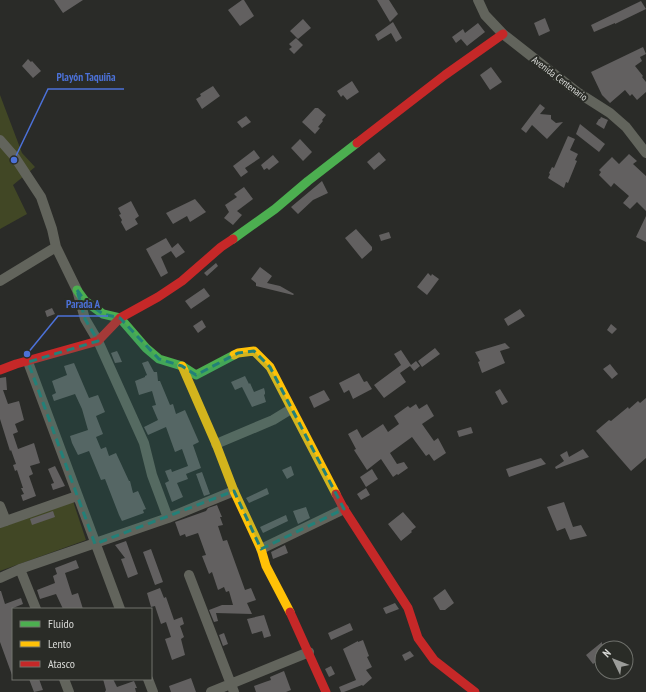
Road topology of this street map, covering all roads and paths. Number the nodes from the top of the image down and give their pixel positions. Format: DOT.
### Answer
graph roads {
  1 [pos="478,0"];
  2 [pos="503,34"];
  3 [pos="0,140"];
  4 [pos="646,153"];
  5 [pos="56,247"];
  6 [pos="0,281"];
  7 [pos="77,290"];
  8 [pos="120,318"];
  9 [pos="98,341"];
  10 [pos="28,362"];
  11 [pos="182,366"];
  12 [pos="0,370"];
  13 [pos="290,409"];
  14 [pos="216,444"];
  15 [pos="234,491"];
  16 [pos="77,496"];
  17 [pos="0,506"];
  18 [pos="344,509"];
  19 [pos="168,518"];
  20 [pos="3,522"];
  21 [pos="95,544"];
  22 [pos="261,549"];
  23 [pos="20,569"];
  24 [pos="189,575"];
  25 [pos="0,578"];
  26 [pos="36,608"];
  27 [pos="120,608"];
  28 [pos="309,652"];
  29 [pos="64,680"];
  30 [pos="148,680"];
  31 [pos="233,688"];
  32 [pos="69,692"];
  33 [pos="153,692"];
  34 [pos="211,692"];
  35 [pos="326,692"];
  36 [pos="475,692"];
  1 -- 2 [label="street, Avenida Centenario"];
  2 -- 4 [label="street, Avenida Centenario"];
  2 -- 8 [label="street"];
  3 -- 5 [label="street"];
  5 -- 6 [label="street"];
  5 -- 7 [label="street"];
  7 -- 8 [label="street"];
  7 -- 9 [label="street"];
  8 -- 9 [label="street"];
  8 -- 11 [label="street"];
  9 -- 10 [label="street"];
  9 -- 19 [label="street"];
  10 -- 12 [label="street"];
  10 -- 16 [label="street"];
  11 -- 13 [label="street"];
  11 -- 14 [label="street"];
  13 -- 14 [label="street"];
  13 -- 18 [label="street"];
  14 -- 15 [label="street"];
  15 -- 19 [label="street"];
  15 -- 22 [label="street"];
  16 -- 20 [label="street"];
  16 -- 21 [label="street"];
  17 -- 20 [label="street"];
  18 -- 22 [label="street"];
  18 -- 36 [label="street"];
  19 -- 21 [label="street"];
  21 -- 23 [label="street"];
  21 -- 27 [label="street"];
  22 -- 28 [label="street"];
  23 -- 25 [label="street"];
  23 -- 26 [label="street"];
  24 -- 31 [label="street"];
  28 -- 31 [label="street"];
  28 -- 35 [label="street"];
  29 -- 32 [label="street"];
  30 -- 33 [label="street"];
  31 -- 34 [label="street"];
}
